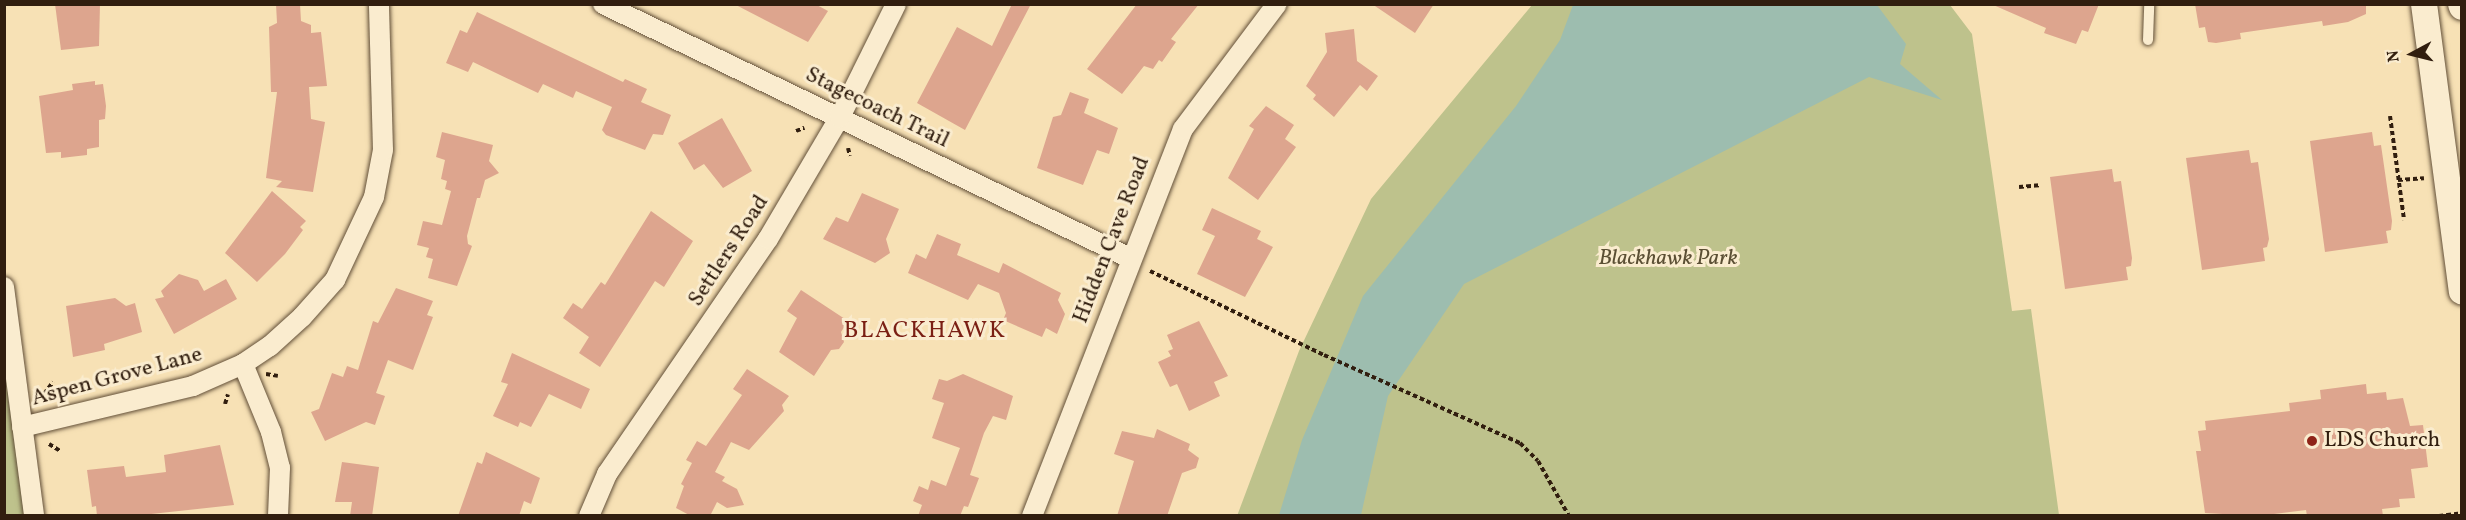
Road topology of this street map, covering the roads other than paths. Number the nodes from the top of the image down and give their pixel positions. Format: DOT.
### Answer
graph roads {
  1 [pos="379,4"];
  2 [pos="603,4"];
  3 [pos="896,4"];
  4 [pos="1277,4"];
  5 [pos="2149,4"];
  6 [pos="2424,4"];
  7 [pos="2148,40"];
  8 [pos="840,117"];
  9 [pos="1130,258"];
  10 [pos="4,287"];
  11 [pos="2462,291"];
  12 [pos="243,364"];
  13 [pos="22,427"];
  14 [pos="34,516"];
  15 [pos="278,516"];
  16 [pos="589,516"];
  17 [pos="1032,516"];
  1 -- 12 [label="street, Aspen Grove Lane"];
  2 -- 8 [label="street, Stagecoach Trail"];
  3 -- 8 [label="street, Settlers Road"];
  4 -- 9 [label="street, Hidden Cave Road"];
  5 -- 7 [label="lane"];
  6 -- 11 [label="street"];
  8 -- 9 [label="street, Stagecoach Trail"];
  8 -- 16 [label="street, Settlers Road"];
  9 -- 17 [label="street, Hidden Cave Road"];
  10 -- 13 [label="street"];
  12 -- 13 [label="street, Aspen Grove Lane"];
  12 -- 15 [label="street"];
  13 -- 14 [label="street"];
}
